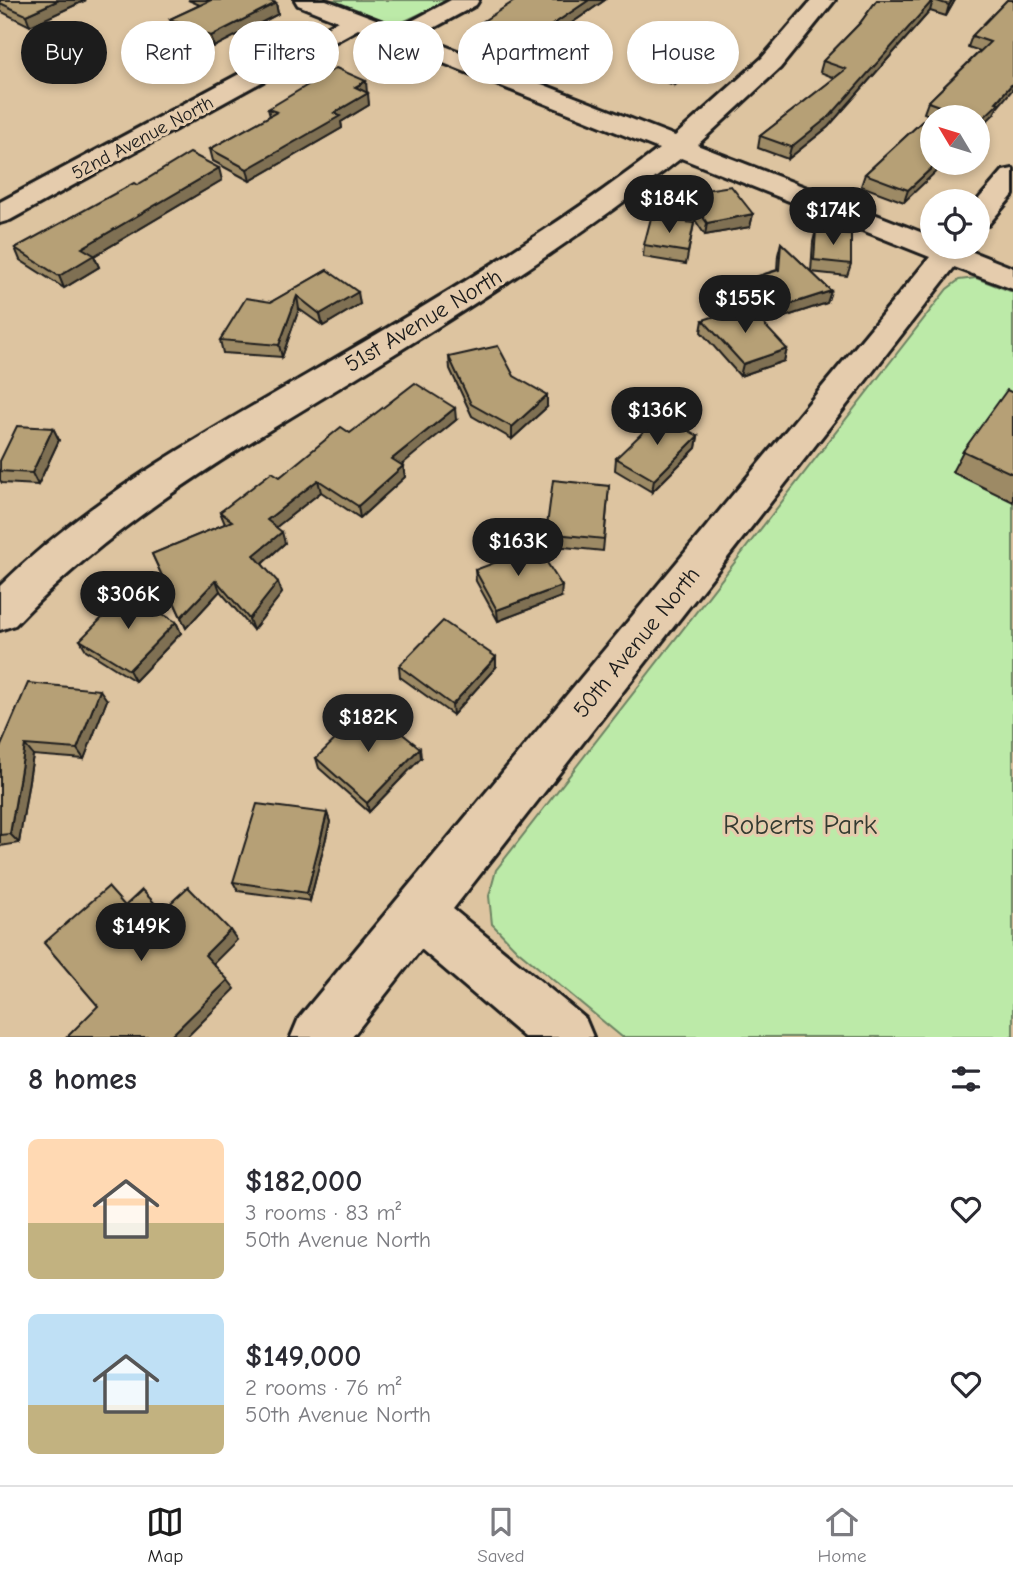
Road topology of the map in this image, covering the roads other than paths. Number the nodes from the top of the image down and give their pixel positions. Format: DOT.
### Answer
graph roads {
  1 [pos="468,0"];
  2 [pos="824,0"];
  3 [pos="310,1"];
  4 [pos="357,20"];
  5 [pos="429,21"];
  6 [pos="444,55"];
  7 [pos="679,148"];
  8 [pos="1013,177"];
  9 [pos="990,205"];
  10 [pos="0,214"];
  11 [pos="920,238"];
  12 [pos="945,259"];
  13 [pos="971,259"];
  14 [pos="1013,279"];
  15 [pos="0,613"];
  16 [pos="418,913"];
  17 [pos="318,1037"];
  18 [pos="566,1037"];
  1 -- 5 [label="street"];
  2 -- 7 [label="street, 51st Avenue North"];
  3 -- 4 [label="street"];
  4 -- 10 [label="street, 52nd Avenue North"];
  6 -- 7 [label="street"];
  7 -- 11 [label="street"];
  7 -- 15 [label="street, 51st Avenue North"];
  8 -- 9 [label="street"];
  12 -- 16 [label="street, 50th Avenue North"];
  13 -- 14 [label="street"];
  16 -- 17 [label="street, 50th Avenue North"];
  16 -- 18 [label="street"];
}
